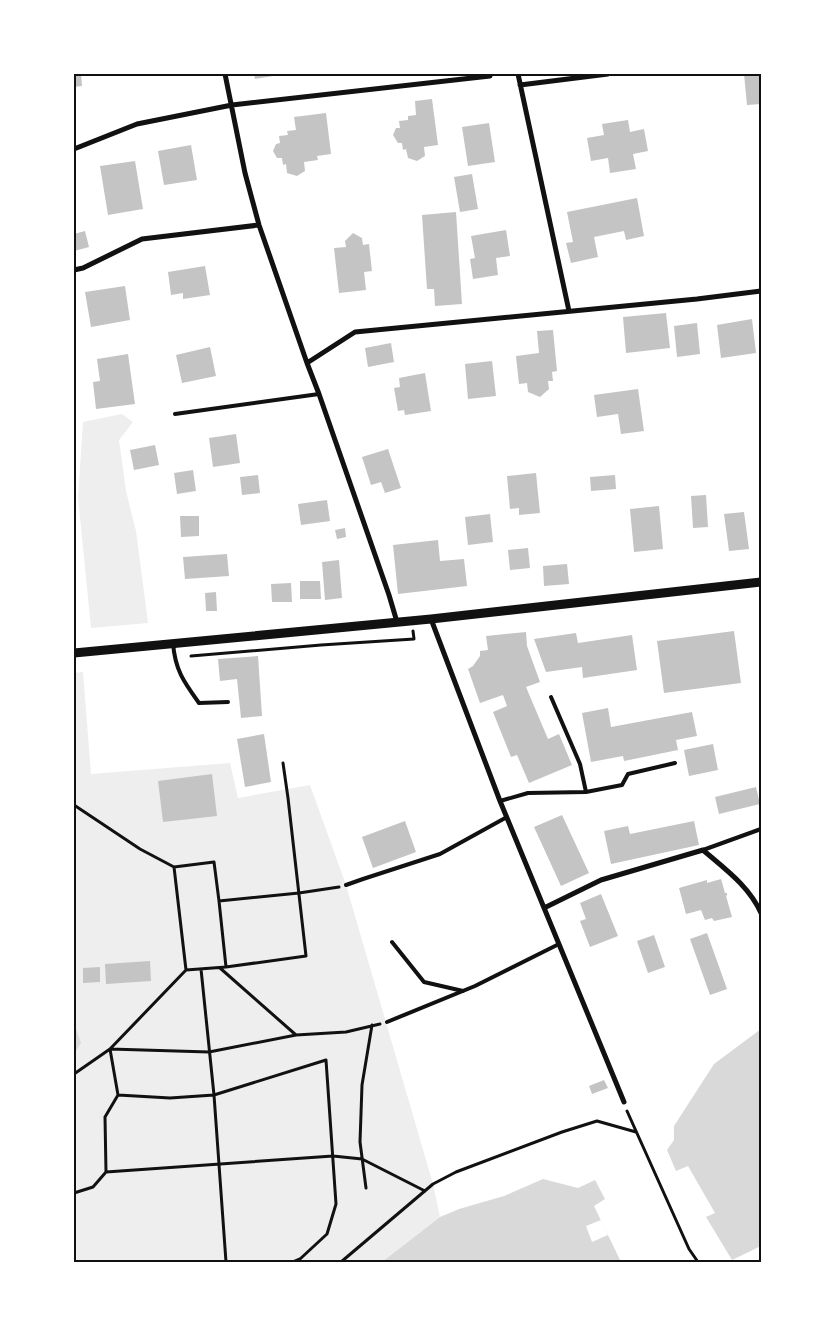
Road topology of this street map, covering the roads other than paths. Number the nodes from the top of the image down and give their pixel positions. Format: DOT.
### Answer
graph roads {
  1 [pos="226,74"];
  2 [pos="518,74"];
  3 [pos="608,74"];
  4 [pos="490,76"];
  5 [pos="520,85"];
  6 [pos="232,105"];
  7 [pos="74,149"];
  8 [pos="258,225"];
  9 [pos="74,270"];
  10 [pos="761,291"];
  11 [pos="569,311"];
  12 [pos="307,363"];
  13 [pos="319,394"];
  14 [pos="175,414"];
  15 [pos="761,582"];
  16 [pos="431,619"];
  17 [pos="397,623"];
  18 [pos="173,643"];
  19 [pos="74,653"];
  20 [pos="551,697"];
  21 [pos="228,702"];
  22 [pos="674,763"];
  23 [pos="586,792"];
  24 [pos="500,801"];
  25 [pos="507,817"];
  26 [pos="761,829"];
  27 [pos="703,850"];
  28 [pos="346,886"];
  29 [pos="544,908"];
  30 [pos="761,913"];
  31 [pos="392,942"];
  32 [pos="559,944"];
  33 [pos="464,991"];
  34 [pos="387,1022"];
  35 [pos="624,1102"];
  1 -- 6 [label="street"];
  2 -- 5 [label="street"];
  3 -- 5 [label="street"];
  4 -- 6 [label="street"];
  5 -- 11 [label="street"];
  6 -- 7 [label="street"];
  6 -- 8 [label="street"];
  8 -- 9 [label="street"];
  8 -- 12 [label="street"];
  10 -- 11 [label="street"];
  11 -- 12 [label="street"];
  12 -- 13 [label="street"];
  13 -- 14 [label="lane"];
  13 -- 17 [label="street"];
  15 -- 16 [label="street"];
  16 -- 17 [label="street"];
  16 -- 24 [label="street"];
  17 -- 18 [label="street"];
  18 -- 19 [label="street"];
  18 -- 21 [label="lane"];
  20 -- 23 [label="lane"];
  22 -- 23 [label="lane"];
  23 -- 24 [label="lane"];
  24 -- 25 [label="street"];
  25 -- 28 [label="lane"];
  25 -- 29 [label="street"];
  26 -- 27 [label="lane"];
  27 -- 29 [label="street"];
  27 -- 30 [label="street"];
  29 -- 32 [label="street"];
  31 -- 33 [label="lane"];
  32 -- 33 [label="lane"];
  32 -- 35 [label="street"];
  33 -- 34 [label="lane"];
}
